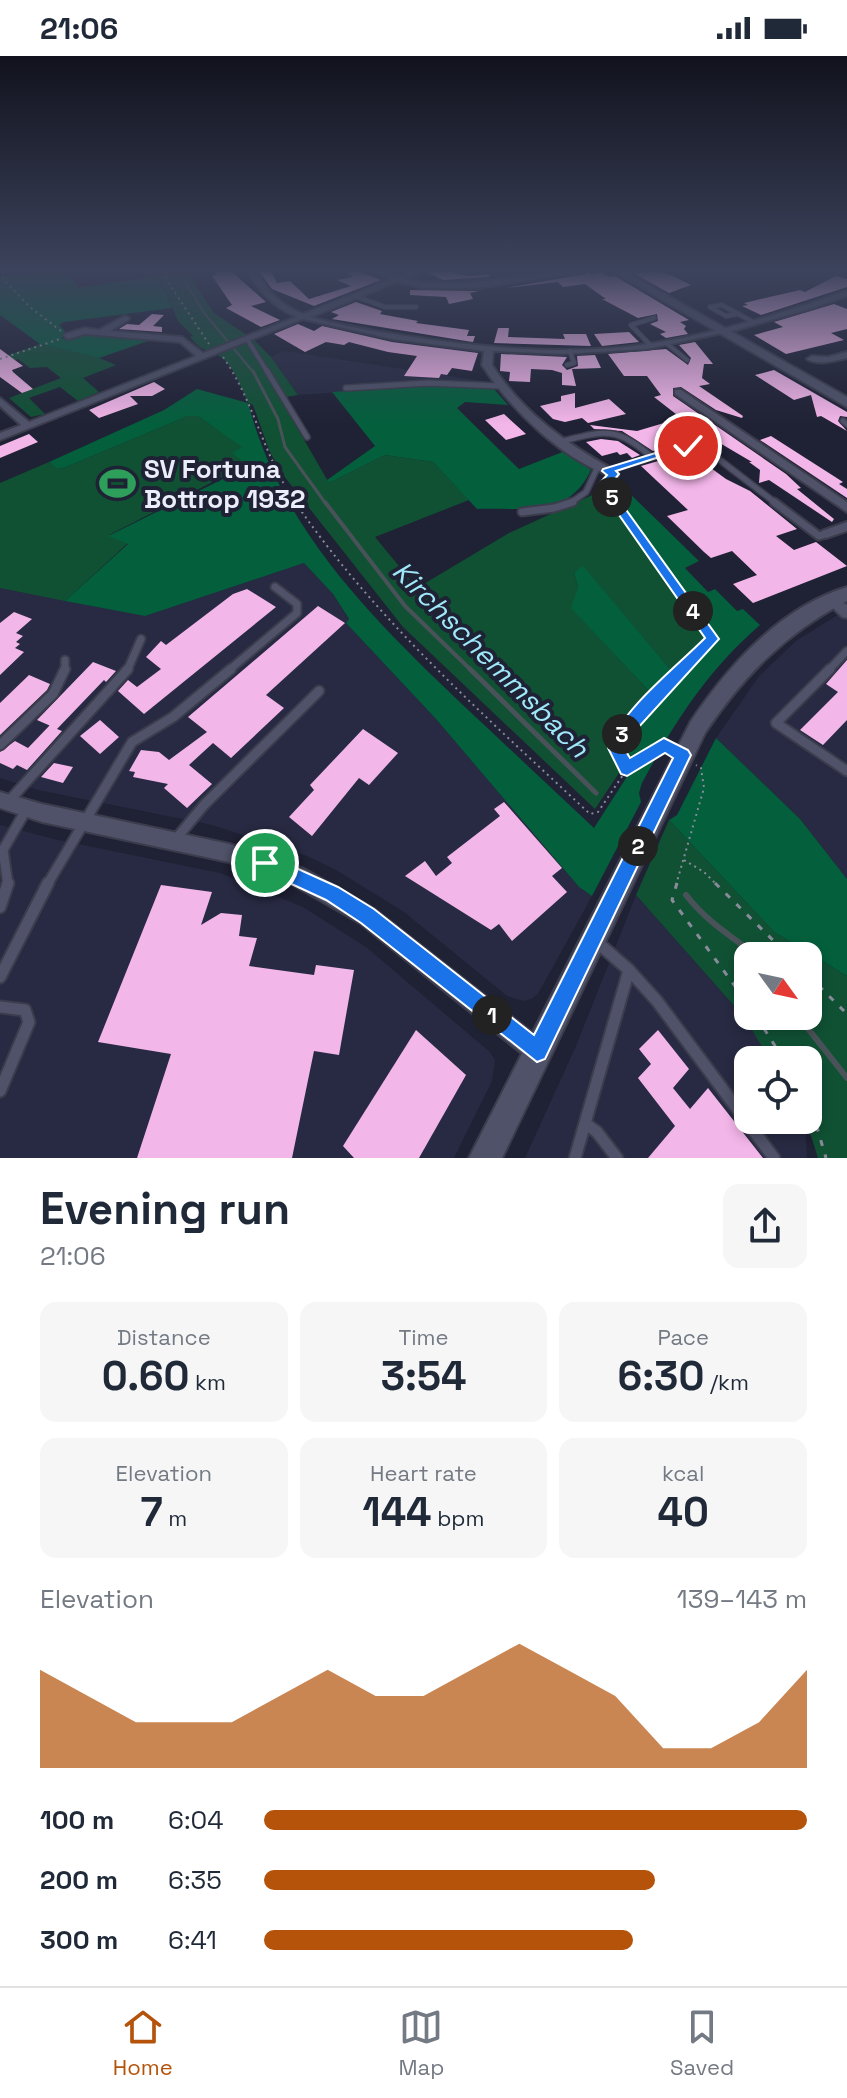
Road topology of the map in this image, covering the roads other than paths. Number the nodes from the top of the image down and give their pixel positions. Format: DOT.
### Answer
graph roads {
  1 [pos="118,322"];
  2 [pos="289,322"];
  3 [pos="328,322"];
  4 [pos="639,322"];
  5 [pos="709,322"];
  6 [pos="751,322"];
  7 [pos="723,330"];
  8 [pos="100,333"];
  9 [pos="68,336"];
  10 [pos="244,340"];
  11 [pos="666,343"];
  12 [pos="651,346"];
  13 [pos="489,348"];
  14 [pos="570,351"];
  15 [pos="847,355"];
  16 [pos="202,357"];
  17 [pos="812,359"];
  18 [pos="687,360"];
  19 [pos="567,365"];
  20 [pos="501,386"];
  21 [pos="346,388"];
  22 [pos="678,392"];
  23 [pos="0,401"];
  24 [pos="847,403"];
  25 [pos="28,426"];
  26 [pos="0,437"];
  27 [pos="307,437"];
  28 [pos="563,441"];
  29 [pos="652,457"];
  30 [pos="606,470"];
  31 [pos="847,508"];
  32 [pos="522,512"];
  33 [pos="847,526"];
  34 [pos="826,534"];
  35 [pos="275,587"];
  36 [pos="842,602"];
  37 [pos="141,639"];
  38 [pos="847,651"];
  39 [pos="65,660"];
  40 [pos="319,691"];
  41 [pos="0,745"];
  42 [pos="847,771"];
  43 [pos="11,804"];
  44 [pos="83,822"];
  45 [pos="173,841"];
  46 [pos="2,846"];
  47 [pos="0,907"];
  48 [pos="593,938"];
  49 [pos="629,970"];
  50 [pos="0,977"];
  51 [pos="0,1007"];
  52 [pos="537,1051"];
  53 [pos="0,1091"];
  54 [pos="586,1124"];
  55 [pos="485,1158"];
  56 [pos="575,1158"];
  57 [pos="617,1158"];
  58 [pos="774,1158"];
  1 -- 8 [label="street"];
  2 -- 10 [label="street"];
  3 -- 13 [label="street"];
  4 -- 12 [label="lane"];
  5 -- 7 [label="main road"];
  6 -- 7 [label="street"];
  7 -- 11 [label="street"];
  7 -- 24 [label="main road"];
  8 -- 9 [label="street"];
  8 -- 16 [label="street"];
  10 -- 16 [label="street"];
  10 -- 27 [label="lane"];
  11 -- 12 [label="street"];
  11 -- 18 [label="lane"];
  12 -- 14 [label="street"];
  13 -- 14 [label="street"];
  13 -- 20 [label="street"];
  14 -- 19 [label="lane"];
  15 -- 17 [label="street"];
  16 -- 25 [label="street"];
  20 -- 21 [label="lane"];
  20 -- 28 [label="street"];
  22 -- 31 [label="street"];
  23 -- 25 [label="street"];
  25 -- 26 [label="street"];
  28 -- 29 [label="lane"];
  28 -- 30 [label="street"];
  29 -- 30 [label="lane"];
  29 -- 34 [label="lane"];
  30 -- 32 [label="lane"];
  33 -- 34 [label="street"];
  35 -- 44 [label="lane"];
  36 -- 48 [label="street"];
  37 -- 43 [label="lane"];
  38 -- 42 [label="lane"];
  39 -- 41 [label="lane"];
  40 -- 45 [label="lane"];
  43 -- 44 [label="street"];
  43 -- 46 [label="lane"];
  44 -- 45 [label="street"];
  44 -- 50 [label="lane"];
  45 -- 52 [label="street"];
  46 -- 47 [label="lane"];
  48 -- 49 [label="lane"];
  48 -- 52 [label="street"];
  49 -- 54 [label="lane"];
  49 -- 58 [label="lane"];
  51 -- 53 [label="lane"];
  52 -- 55 [label="street"];
  54 -- 56 [label="lane"];
  54 -- 57 [label="lane"];
}
